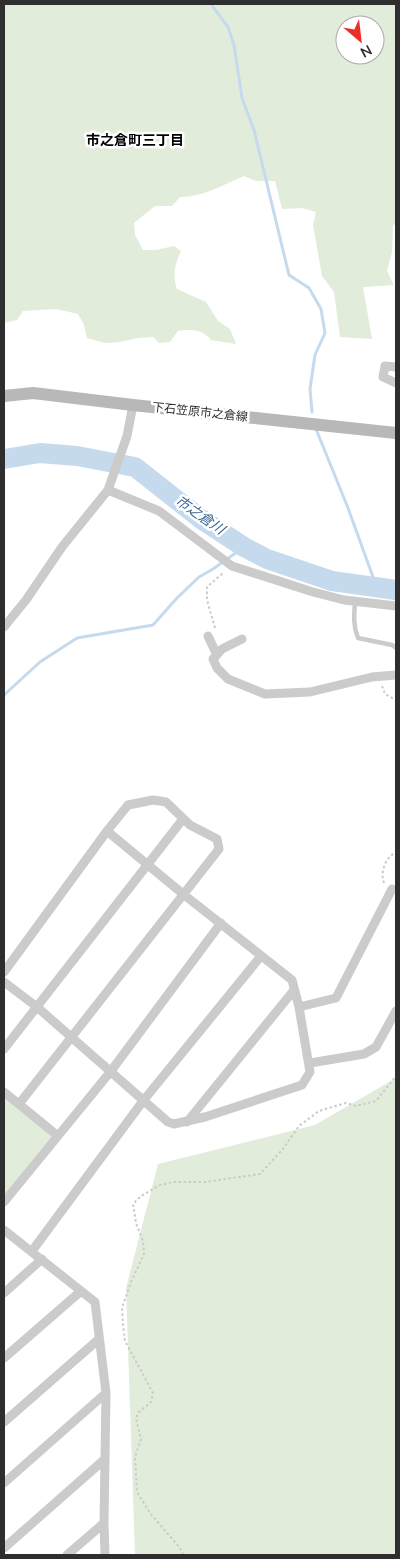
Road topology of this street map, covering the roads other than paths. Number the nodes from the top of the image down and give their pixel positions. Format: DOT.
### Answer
graph roads {
  1 [pos="396,367"];
  2 [pos="396,383"];
  3 [pos="4,396"];
  4 [pos="134,405"];
  5 [pos="396,433"];
  6 [pos="108,490"];
  7 [pos="355,602"];
  8 [pos="396,606"];
  9 [pos="4,627"];
  10 [pos="208,636"];
  11 [pos="242,639"];
  12 [pos="396,648"];
  13 [pos="220,652"];
  14 [pos="396,675"];
  15 [pos="183,819"];
  16 [pos="107,831"];
  17 [pos="146,864"];
  18 [pos="392,888"];
  19 [pos="183,894"];
  20 [pos="221,923"];
  21 [pos="261,956"];
  22 [pos="4,972"];
  23 [pos="4,982"];
  24 [pos="294,990"];
  25 [pos="37,1007"];
  26 [pos="299,1007"];
  27 [pos="396,1011"];
  28 [pos="71,1037"];
  29 [pos="4,1049"];
  30 [pos="310,1063"];
  31 [pos="111,1071"];
  32 [pos="4,1092"];
  33 [pos="143,1101"];
  34 [pos="19,1104"];
  35 [pos="186,1122"];
  36 [pos="58,1136"];
  37 [pos="4,1202"];
  38 [pos="4,1230"];
  39 [pos="32,1251"];
  40 [pos="42,1259"];
  41 [pos="81,1291"];
  42 [pos="4,1293"];
  43 [pos="99,1339"];
  44 [pos="4,1358"];
  45 [pos="106,1393"];
  46 [pos="4,1422"];
  47 [pos="104,1459"];
  48 [pos="4,1484"];
  49 [pos="104,1523"];
  50 [pos="4,1548"];
  51 [pos="67,1555"];
  52 [pos="105,1555"];
  1 -- 2 [label="street"];
  3 -- 4 [label="main road, 下石笠原市之倉線"];
  4 -- 5 [label="main road, 下石笠原市之倉線"];
  4 -- 6 [label="street"];
  6 -- 7 [label="street"];
  6 -- 9 [label="street"];
  7 -- 8 [label="street"];
  7 -- 12 [label="lane"];
  10 -- 13 [label="street"];
  11 -- 13 [label="street"];
  13 -- 14 [label="street"];
  15 -- 16 [label="street"];
  15 -- 17 [label="street"];
  15 -- 19 [label="street"];
  16 -- 17 [label="street"];
  16 -- 22 [label="street"];
  17 -- 19 [label="street"];
  17 -- 25 [label="street"];
  18 -- 26 [label="street"];
  19 -- 20 [label="street"];
  19 -- 28 [label="street"];
  20 -- 21 [label="street"];
  20 -- 31 [label="street"];
  21 -- 24 [label="street"];
  21 -- 33 [label="street"];
  23 -- 25 [label="street"];
  24 -- 26 [label="street"];
  24 -- 35 [label="street"];
  25 -- 28 [label="street"];
  25 -- 29 [label="street"];
  26 -- 30 [label="street"];
  27 -- 30 [label="street"];
  28 -- 31 [label="street"];
  28 -- 34 [label="street"];
  30 -- 35 [label="street"];
  31 -- 33 [label="street"];
  31 -- 36 [label="street"];
  32 -- 34 [label="street"];
  33 -- 35 [label="street"];
  33 -- 39 [label="street"];
  34 -- 36 [label="street"];
  36 -- 37 [label="street"];
  38 -- 39 [label="street"];
  39 -- 40 [label="street"];
  40 -- 41 [label="street"];
  40 -- 42 [label="street"];
  41 -- 43 [label="street"];
  41 -- 44 [label="street"];
  43 -- 45 [label="street"];
  43 -- 46 [label="street"];
  45 -- 47 [label="street"];
  45 -- 48 [label="street"];
  47 -- 49 [label="street"];
  47 -- 50 [label="street"];
  49 -- 51 [label="street"];
  49 -- 52 [label="street"];
}
